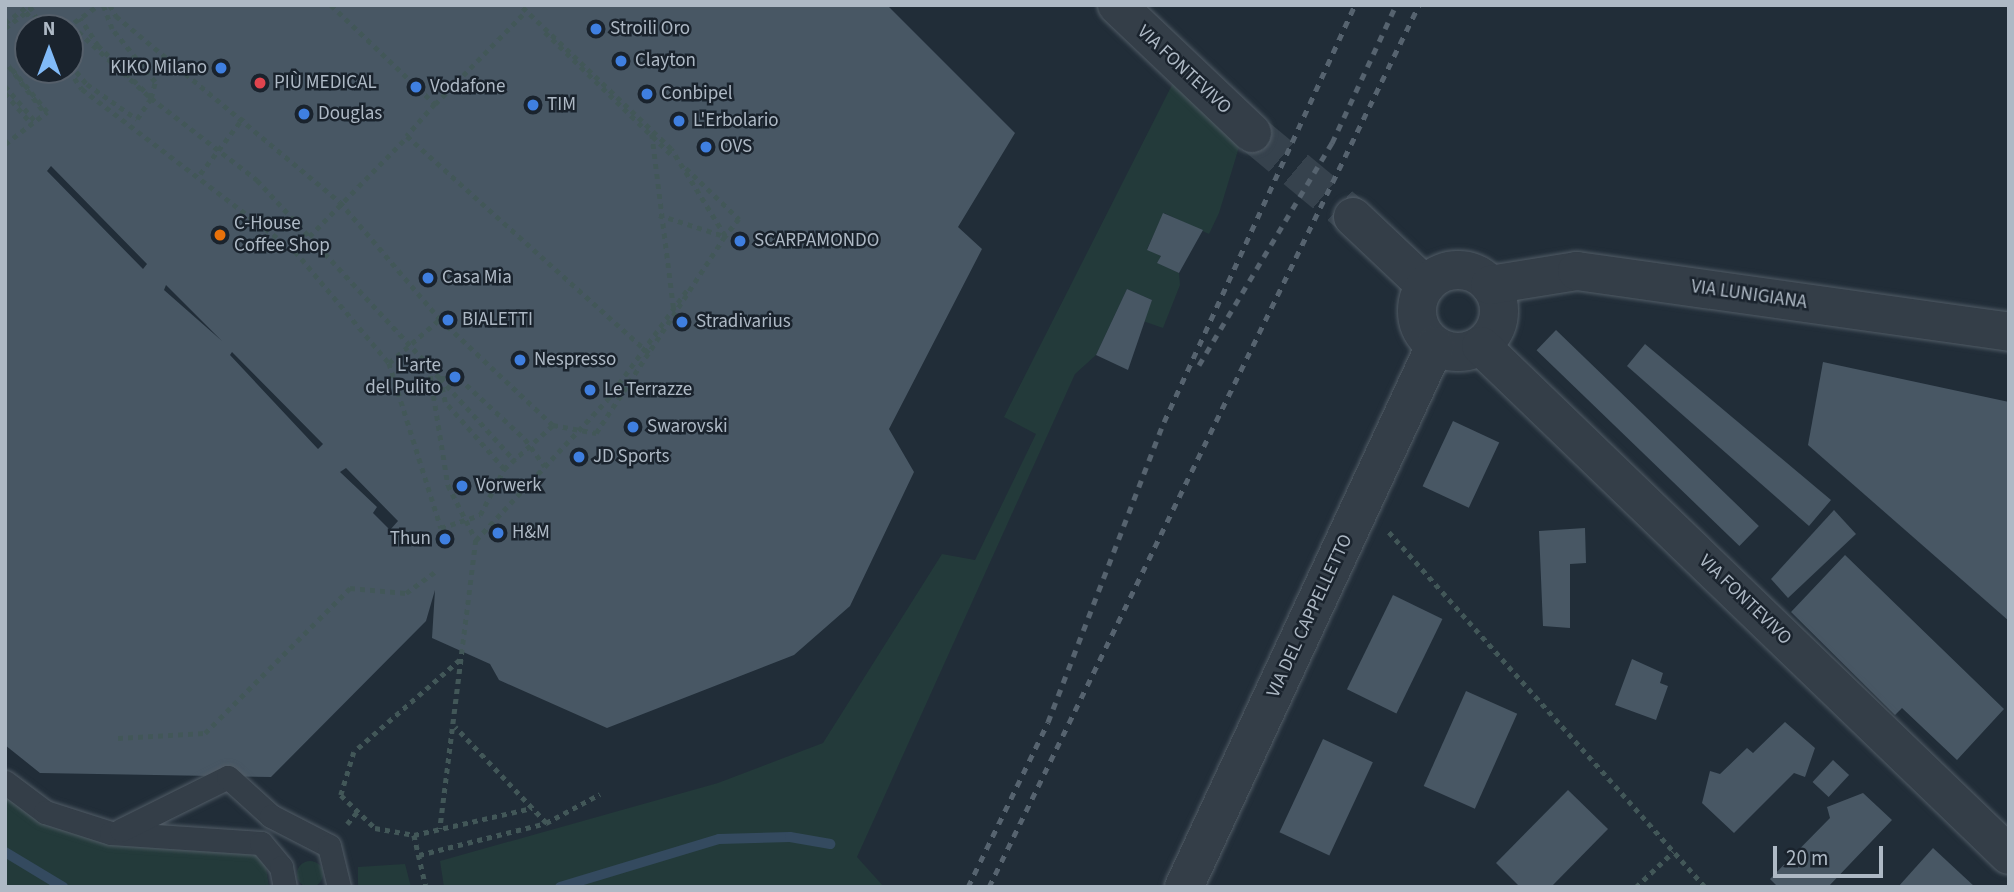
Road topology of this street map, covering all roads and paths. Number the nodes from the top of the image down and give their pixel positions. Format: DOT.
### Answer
graph roads {
  1 [pos="29,5"];
  2 [pos="36,5"];
  3 [pos="101,5"];
  4 [pos="110,5"];
  5 [pos="331,5"];
  6 [pos="519,5"];
  7 [pos="1117,5"];
  8 [pos="526,11"];
  9 [pos="26,12"];
  10 [pos="84,15"];
  11 [pos="84,24"];
  12 [pos="5,25"];
  13 [pos="84,40"];
  14 [pos="10,67"];
  15 [pos="84,75"];
  16 [pos="124,75"];
  17 [pos="79,84"];
  18 [pos="5,86"];
  19 [pos="5,93"];
  20 [pos="151,98"];
  21 [pos="435,104"];
  22 [pos="243,118"];
  23 [pos="34,123"];
  24 [pos="651,127"];
  25 [pos="1252,133"];
  26 [pos="407,136"];
  27 [pos="5,144"];
  28 [pos="200,174"];
  29 [pos="340,202"];
  30 [pos="659,215"];
  31 [pos="1353,217"];
  32 [pos="725,236"];
  33 [pos="295,251"];
  34 [pos="1425,285"];
  35 [pos="1490,285"];
  36 [pos="675,314"];
  37 [pos="440,319"];
  38 [pos="2009,332"];
  39 [pos="1435,346"];
  40 [pos="1481,346"];
  41 [pos="651,355"];
  42 [pos="389,363"];
  43 [pos="429,366"];
  44 [pos="440,378"];
  45 [pos="553,425"];
  46 [pos="515,461"];
  47 [pos="545,467"];
  48 [pos="504,469"];
  49 [pos="1362,503"];
  50 [pos="476,540"];
  51 [pos="435,572"];
  52 [pos="460,660"];
  53 [pos="455,727"];
  54 [pos="118,737"];
  55 [pos="5,782"];
  56 [pos="600,794"];
  57 [pos="532,808"];
  58 [pos="546,823"];
  59 [pos="440,829"];
  60 [pos="111,833"];
  61 [pos="414,835"];
  62 [pos="418,851"];
  63 [pos="1673,852"];
  64 [pos="2009,855"];
  65 [pos="283,877"];
  66 [pos="340,879"];
  67 [pos="426,887"];
  68 [pos="1184,887"];
  69 [pos="1636,887"];
  70 [pos="1705,887"];
  1 -- 12 [label="path"];
  2 -- 9 [label="path"];
  3 -- 10 [label="path"];
  3 -- 20 [label="path"];
  4 -- 22 [label="path"];
  5 -- 21 [label="path"];
  6 -- 8 [label="path"];
  6 -- 47 [label="path"];
  7 -- 25 [label="street, VIA FONTEVIVO"];
  8 -- 21 [label="path"];
  8 -- 24 [label="path"];
  9 -- 12 [label="path"];
  11 -- 16 [label="path"];
  13 -- 16 [label="path"];
  14 -- 23 [label="path"];
  15 -- 20 [label="path"];
  16 -- 20 [label="path"];
  17 -- 28 [label="path"];
  18 -- 23 [label="path"];
  19 -- 23 [label="path"];
  20 -- 43 [label="path"];
  21 -- 26 [label="path"];
  22 -- 28 [label="path"];
  22 -- 29 [label="path"];
  23 -- 27 [label="path"];
  24 -- 30 [label="path"];
  24 -- 32 [label="path"];
  26 -- 29 [label="path"];
  26 -- 41 [label="path"];
  28 -- 33 [label="path"];
  29 -- 33 [label="path"];
  29 -- 37 [label="path"];
  30 -- 32 [label="path"];
  30 -- 36 [label="path"];
  31 -- 34 [label="street"];
  32 -- 36 [label="path"];
  33 -- 42 [label="path"];
  34 -- 35 [label="street"];
  34 -- 39 [label="street"];
  35 -- 38 [label="street, VIA LUNIGIANA"];
  35 -- 40 [label="street"];
  36 -- 41 [label="path"];
  37 -- 42 [label="path"];
  37 -- 45 [label="path"];
  39 -- 40 [label="street"];
  39 -- 49 [label="street, VIA DEL CAPPELLETTO"];
  40 -- 64 [label="street, VIA FONTEVIVO"];
  41 -- 45 [label="path"];
  42 -- 48 [label="path"];
  43 -- 44 [label="path"];
  43 -- 50 [label="path"];
  44 -- 46 [label="path"];
  44 -- 47 [label="path"];
  44 -- 48 [label="path"];
  45 -- 46 [label="path"];
  46 -- 48 [label="path"];
  47 -- 50 [label="path"];
  49 -- 63 [label="path"];
  49 -- 68 [label="street, VIA DEL CAPPELLETTO"];
  50 -- 52 [label="path"];
  51 -- 54 [label="path"];
  52 -- 53 [label="path"];
  52 -- 61 [label="path"];
  53 -- 57 [label="path"];
  53 -- 59 [label="path"];
  55 -- 60 [label="lane"];
  56 -- 58 [label="path"];
  57 -- 58 [label="path"];
  57 -- 59 [label="path"];
  58 -- 62 [label="path"];
  59 -- 61 [label="path"];
  60 -- 65 [label="lane"];
  60 -- 66 [label="lane"];
  61 -- 62 [label="path"];
  62 -- 67 [label="path"];
  63 -- 69 [label="path"];
  63 -- 70 [label="path"];
}
